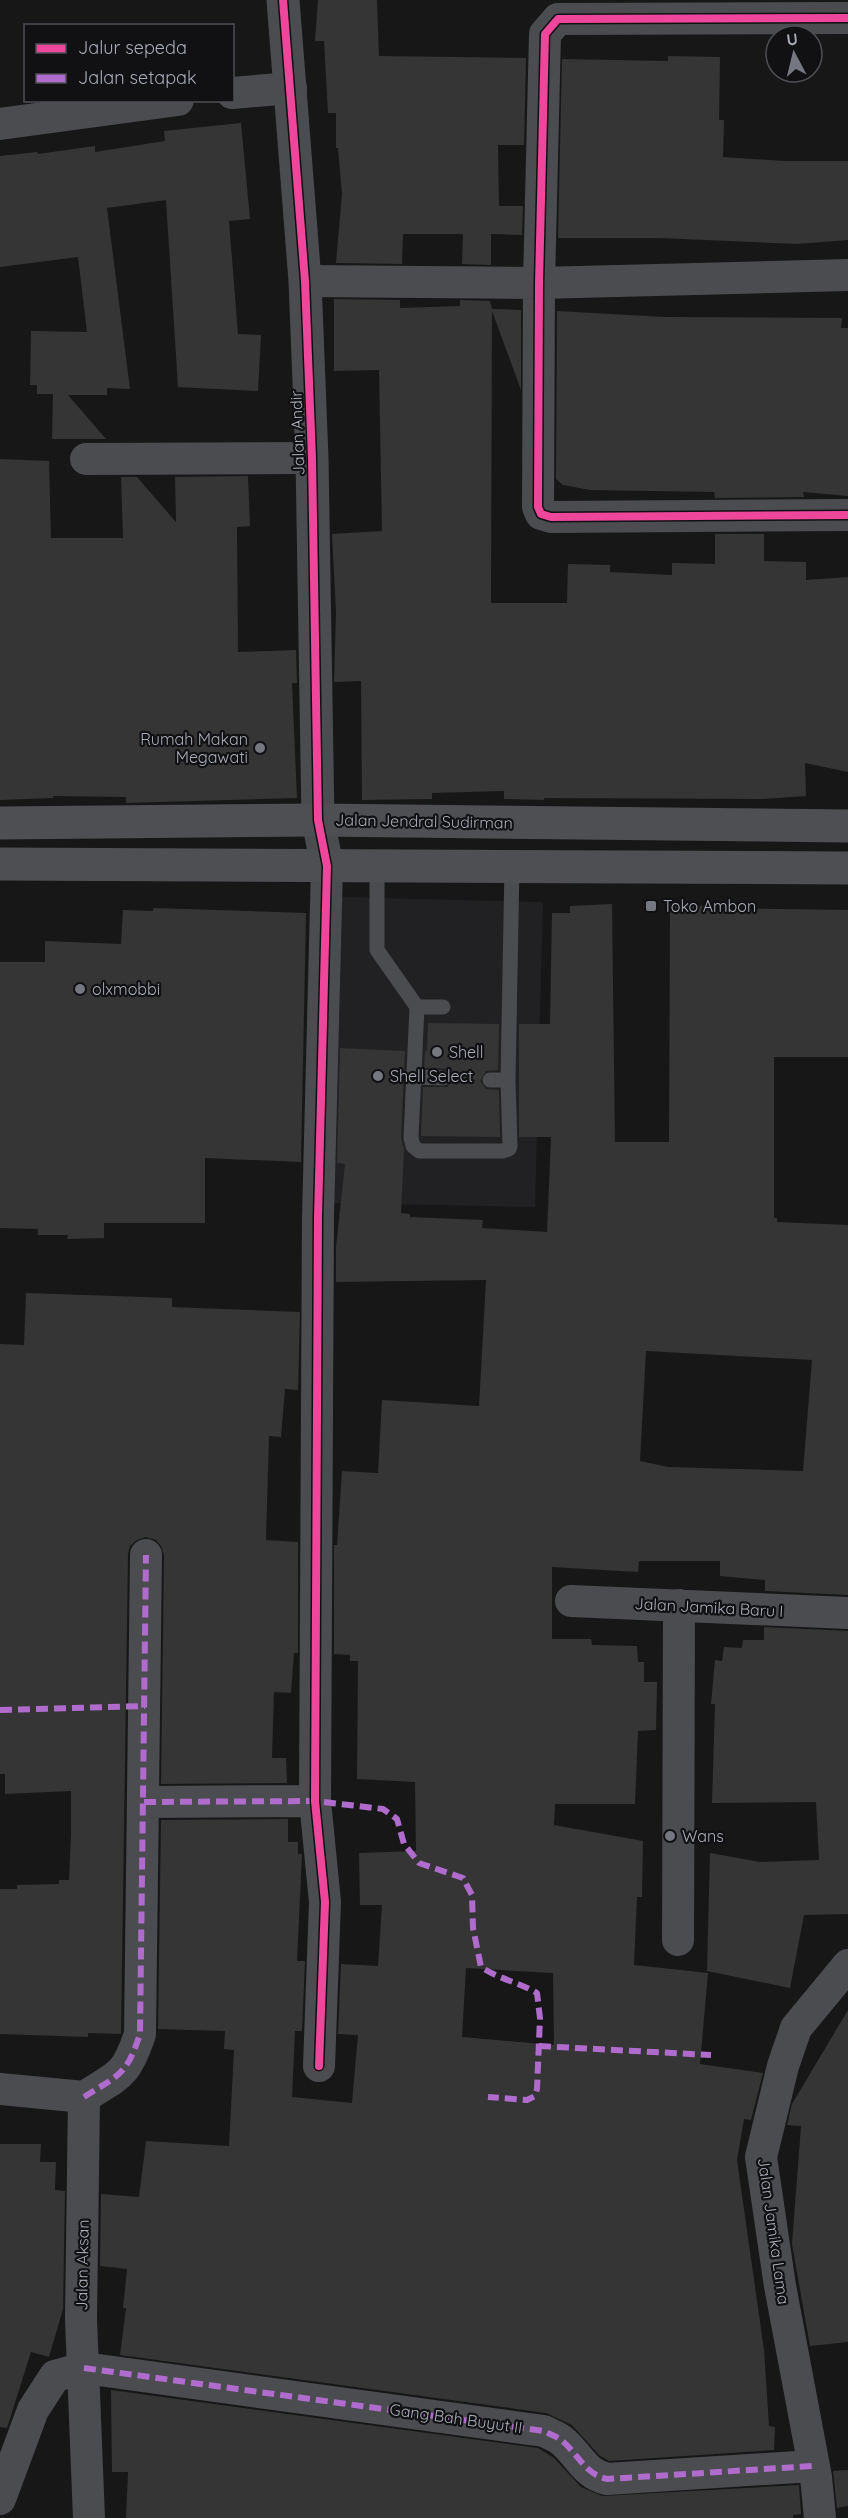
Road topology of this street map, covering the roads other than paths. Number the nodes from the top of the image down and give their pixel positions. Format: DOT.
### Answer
graph roads {
  1 [pos="283,0"];
  2 [pos="848,18"];
  3 [pos="291,88"];
  4 [pos="234,93"];
  5 [pos="163,102"];
  6 [pos="0,124"];
  7 [pos="848,274"];
  8 [pos="305,281"];
  9 [pos="539,283"];
  10 [pos="312,458"];
  11 [pos="86,459"];
  12 [pos="848,515"];
  13 [pos="318,820"];
  14 [pos="0,823"];
  15 [pos="848,826"];
  16 [pos="0,864"];
  17 [pos="377,865"];
  18 [pos="327,866"];
  19 [pos="512,866"];
  20 [pos="848,868"];
  21 [pos="417,1007"];
  22 [pos="443,1007"];
  23 [pos="415,1077"];
  24 [pos="443,1078"];
  25 [pos="490,1080"];
  26 [pos="507,1080"];
  27 [pos="146,1555"];
  28 [pos="571,1601"];
  29 [pos="679,1605"];
  30 [pos="848,1613"];
  31 [pos="315,1801"];
  32 [pos="144,1802"];
  33 [pos="678,1940"];
  34 [pos="848,1965"];
  35 [pos="319,2066"];
  36 [pos="0,2089"];
  37 [pos="84,2097"];
  38 [pos="84,2368"];
  39 [pos="813,2466"];
  40 [pos="0,2499"];
  41 [pos="89,2518"];
  42 [pos="820,2518"];
  1 -- 3 [label="street, Jalan Andir"];
  2 -- 9 [label="street"];
  3 -- 4 [label="street"];
  3 -- 8 [label="street, Jalan Andir"];
  5 -- 6 [label="street"];
  7 -- 9 [label="street"];
  8 -- 9 [label="street"];
  8 -- 10 [label="street, Jalan Andir"];
  9 -- 12 [label="street"];
  10 -- 11 [label="street"];
  10 -- 13 [label="street, Jalan Andir"];
  13 -- 14 [label="main road, Jalan Jendral Sudirman"];
  13 -- 15 [label="main road, Jalan Jendral Sudirman"];
  13 -- 18 [label="street, Jalan Andir"];
  16 -- 18 [label="main road"];
  17 -- 18 [label="main road"];
  17 -- 19 [label="main road"];
  17 -- 21 [label="lane"];
  18 -- 31 [label="street"];
  19 -- 20 [label="main road"];
  19 -- 26 [label="lane"];
  21 -- 22 [label="lane"];
  21 -- 23 [label="lane"];
  23 -- 24 [label="lane"];
  23 -- 26 [label="lane"];
  25 -- 26 [label="lane"];
  27 -- 32 [label="street"];
  28 -- 29 [label="street, Jalan Jamika Baru I"];
  29 -- 30 [label="street, Jalan Jamika Baru I"];
  29 -- 33 [label="street"];
  31 -- 32 [label="street"];
  31 -- 35 [label="street"];
  32 -- 37 [label="street"];
  34 -- 39 [label="street, Jalan Jamika Lama"];
  36 -- 37 [label="street"];
  37 -- 38 [label="street, Jalan Aksan"];
  38 -- 39 [label="street, Gang Bah Buyut II"];
  38 -- 40 [label="street"];
  38 -- 41 [label="street, Jalan Aksan"];
  39 -- 42 [label="street, Jalan Jamika Lama"];
}
